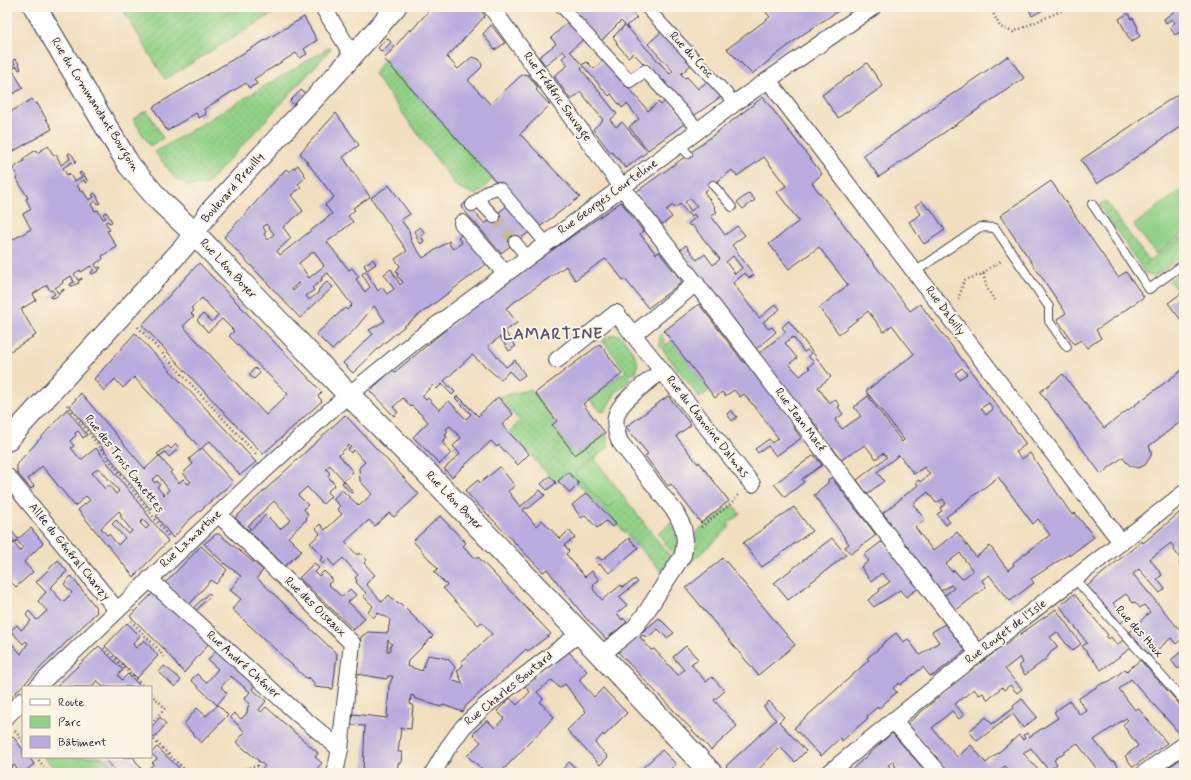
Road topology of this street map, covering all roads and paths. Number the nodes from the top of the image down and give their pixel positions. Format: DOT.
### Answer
graph roads {
  1 [pos="35,7"];
  2 [pos="323,7"];
  3 [pos="396,7"];
  4 [pos="491,7"];
  5 [pos="562,7"];
  6 [pos="646,7"];
  7 [pos="873,7"];
  8 [pos="990,7"];
  9 [pos="1070,7"];
  10 [pos="353,56"];
  11 [pos="768,80"];
  12 [pos="735,103"];
  13 [pos="699,130"];
  14 [pos="713,185"];
  15 [pos="622,187"];
  16 [pos="1092,204"];
  17 [pos="732,207"];
  18 [pos="494,218"];
  19 [pos="462,223"];
  20 [pos="194,233"];
  21 [pos="515,242"];
  22 [pos="546,243"];
  23 [pos="1012,254"];
  24 [pos="527,257"];
  25 [pos="1184,264"];
  26 [pos="915,272"];
  27 [pos="505,273"];
  28 [pos="983,274"];
  29 [pos="696,283"];
  30 [pos="995,301"];
  31 [pos="124,312"];
  32 [pos="946,313"];
  33 [pos="633,335"];
  34 [pos="1067,347"];
  35 [pos="557,360"];
  36 [pos="662,371"];
  37 [pos="54,389"];
  38 [pos="350,395"];
  39 [pos="7,441"];
  40 [pos="268,467"];
  41 [pos="7,476"];
  42 [pos="752,484"];
  43 [pos="1184,493"];
  44 [pos="218,514"];
  45 [pos="684,530"];
  46 [pos="1121,542"];
  47 [pos="179,551"];
  48 [pos="149,579"];
  49 [pos="1075,579"];
  50 [pos="117,609"];
  51 [pos="580,633"];
  52 [pos="90,635"];
  53 [pos="978,653"];
  54 [pos="601,655"];
  55 [pos="164,658"];
  56 [pos="38,686"];
  57 [pos="143,686"];
  58 [pos="152,695"];
  59 [pos="22,701"];
  60 [pos="1184,701"];
  61 [pos="7,716"];
  62 [pos="893,720"];
  63 [pos="152,723"];
  64 [pos="152,739"];
  65 [pos="1184,745"];
  66 [pos="340,749"];
  67 [pos="37,758"];
  68 [pos="259,760"];
  69 [pos="258,766"];
  70 [pos="49,773"];
  71 [pos="188,773"];
  72 [pos="234,773"];
  73 [pos="254,773"];
  74 [pos="335,773"];
  75 [pos="433,773"];
  76 [pos="711,773"];
  77 [pos="829,773"];
  78 [pos="939,773"];
  79 [pos="1144,773"];
  1 -- 20 [label="main road, Rue du Commandant Bourgoin"];
  2 -- 10 [label="street"];
  3 -- 10 [label="street, Boulevard Preuilly"];
  4 -- 15 [label="street, Rue Frédéric Sauvage"];
  5 -- 13 [label="street"];
  6 -- 12 [label="street, Rue du Croc"];
  7 -- 11 [label="street, Rue Georges Courteline"];
  8 -- 9 [label="path"];
  10 -- 20 [label="street, Boulevard Preuilly"];
  11 -- 12 [label="street, Rue Georges Courteline"];
  11 -- 26 [label="street, Rue Dabilly"];
  12 -- 13 [label="street, Rue Georges Courteline"];
  13 -- 15 [label="street, Rue Georges Courteline"];
  14 -- 17 [label="lane"];
  15 -- 22 [label="street, Rue Georges Courteline"];
  15 -- 29 [label="street, Rue Jean Macé"];
  16 -- 25 [label="lane"];
  18 -- 22 [label="street"];
  19 -- 27 [label="street"];
  20 -- 31 [label="street, Boulevard Preuilly"];
  20 -- 38 [label="main road, Rue Léon Boyer"];
  21 -- 24 [label="street"];
  22 -- 24 [label="street, Rue Georges Courteline"];
  23 -- 26 [label="lane"];
  23 -- 28 [label="path"];
  23 -- 34 [label="lane"];
  24 -- 27 [label="street, Rue Georges Courteline"];
  26 -- 32 [label="street, Rue Dabilly"];
  27 -- 38 [label="street, Rue Georges Courteline"];
  28 -- 30 [label="path"];
  28 -- 32 [label="path"];
  29 -- 33 [label="street"];
  29 -- 53 [label="street, Rue Jean Macé"];
  31 -- 37 [label="street, Boulevard Preuilly"];
  31 -- 40 [label="path"];
  32 -- 46 [label="street, Rue Dabilly"];
  33 -- 35 [label="street, Rue du Chanoine Dalmas"];
  33 -- 36 [label="street, Rue du Chanoine Dalmas"];
  36 -- 42 [label="street, Rue du Chanoine Dalmas"];
  36 -- 45 [label="street, Rue du Chanoine Dalmas"];
  37 -- 39 [label="street, Boulevard Preuilly"];
  37 -- 47 [label="path, Rue des Trois Canettes"];
  38 -- 40 [label="street, Rue Lamartine"];
  38 -- 51 [label="main road, Rue Léon Boyer"];
  40 -- 44 [label="street, Rue Lamartine"];
  41 -- 50 [label="street, Allée du Général Chanzy"];
  42 -- 45 [label="path"];
  43 -- 46 [label="street, Rue Rouget de l'Isle"];
  44 -- 47 [label="street, Rue Lamartine"];
  44 -- 66 [label="street, Rue des Oiseaux"];
  45 -- 54 [label="street"];
  46 -- 49 [label="street, Rue Rouget de l'Isle"];
  47 -- 48 [label="street, Rue Lamartine"];
  48 -- 50 [label="street, Rue Lamartine"];
  48 -- 66 [label="street, Rue André Chénier"];
  49 -- 53 [label="street, Rue Rouget de l'Isle"];
  49 -- 60 [label="lane, Rue des Houx"];
  50 -- 52 [label="street, Rue Lamartine"];
  50 -- 55 [label="path"];
  51 -- 54 [label="main road, Rue Léon Boyer"];
  51 -- 75 [label="street, Rue Charles Boutard"];
  52 -- 56 [label="street, Rue Lamartine"];
  52 -- 57 [label="path"];
  53 -- 62 [label="street, Rue Rouget de l'Isle"];
  54 -- 76 [label="main road, Rue Léon Boyer"];
  58 -- 63 [label="path"];
  59 -- 61 [label="street"];
  62 -- 77 [label="street, Rue Rouget de l'Isle"];
  62 -- 78 [label="street"];
  64 -- 71 [label="path"];
  65 -- 79 [label="street"];
  66 -- 74 [label="street, Rue des Oiseaux"];
  67 -- 70 [label="path"];
  68 -- 69 [label="path"];
  69 -- 72 [label="path"];
  69 -- 73 [label="path"];
}
